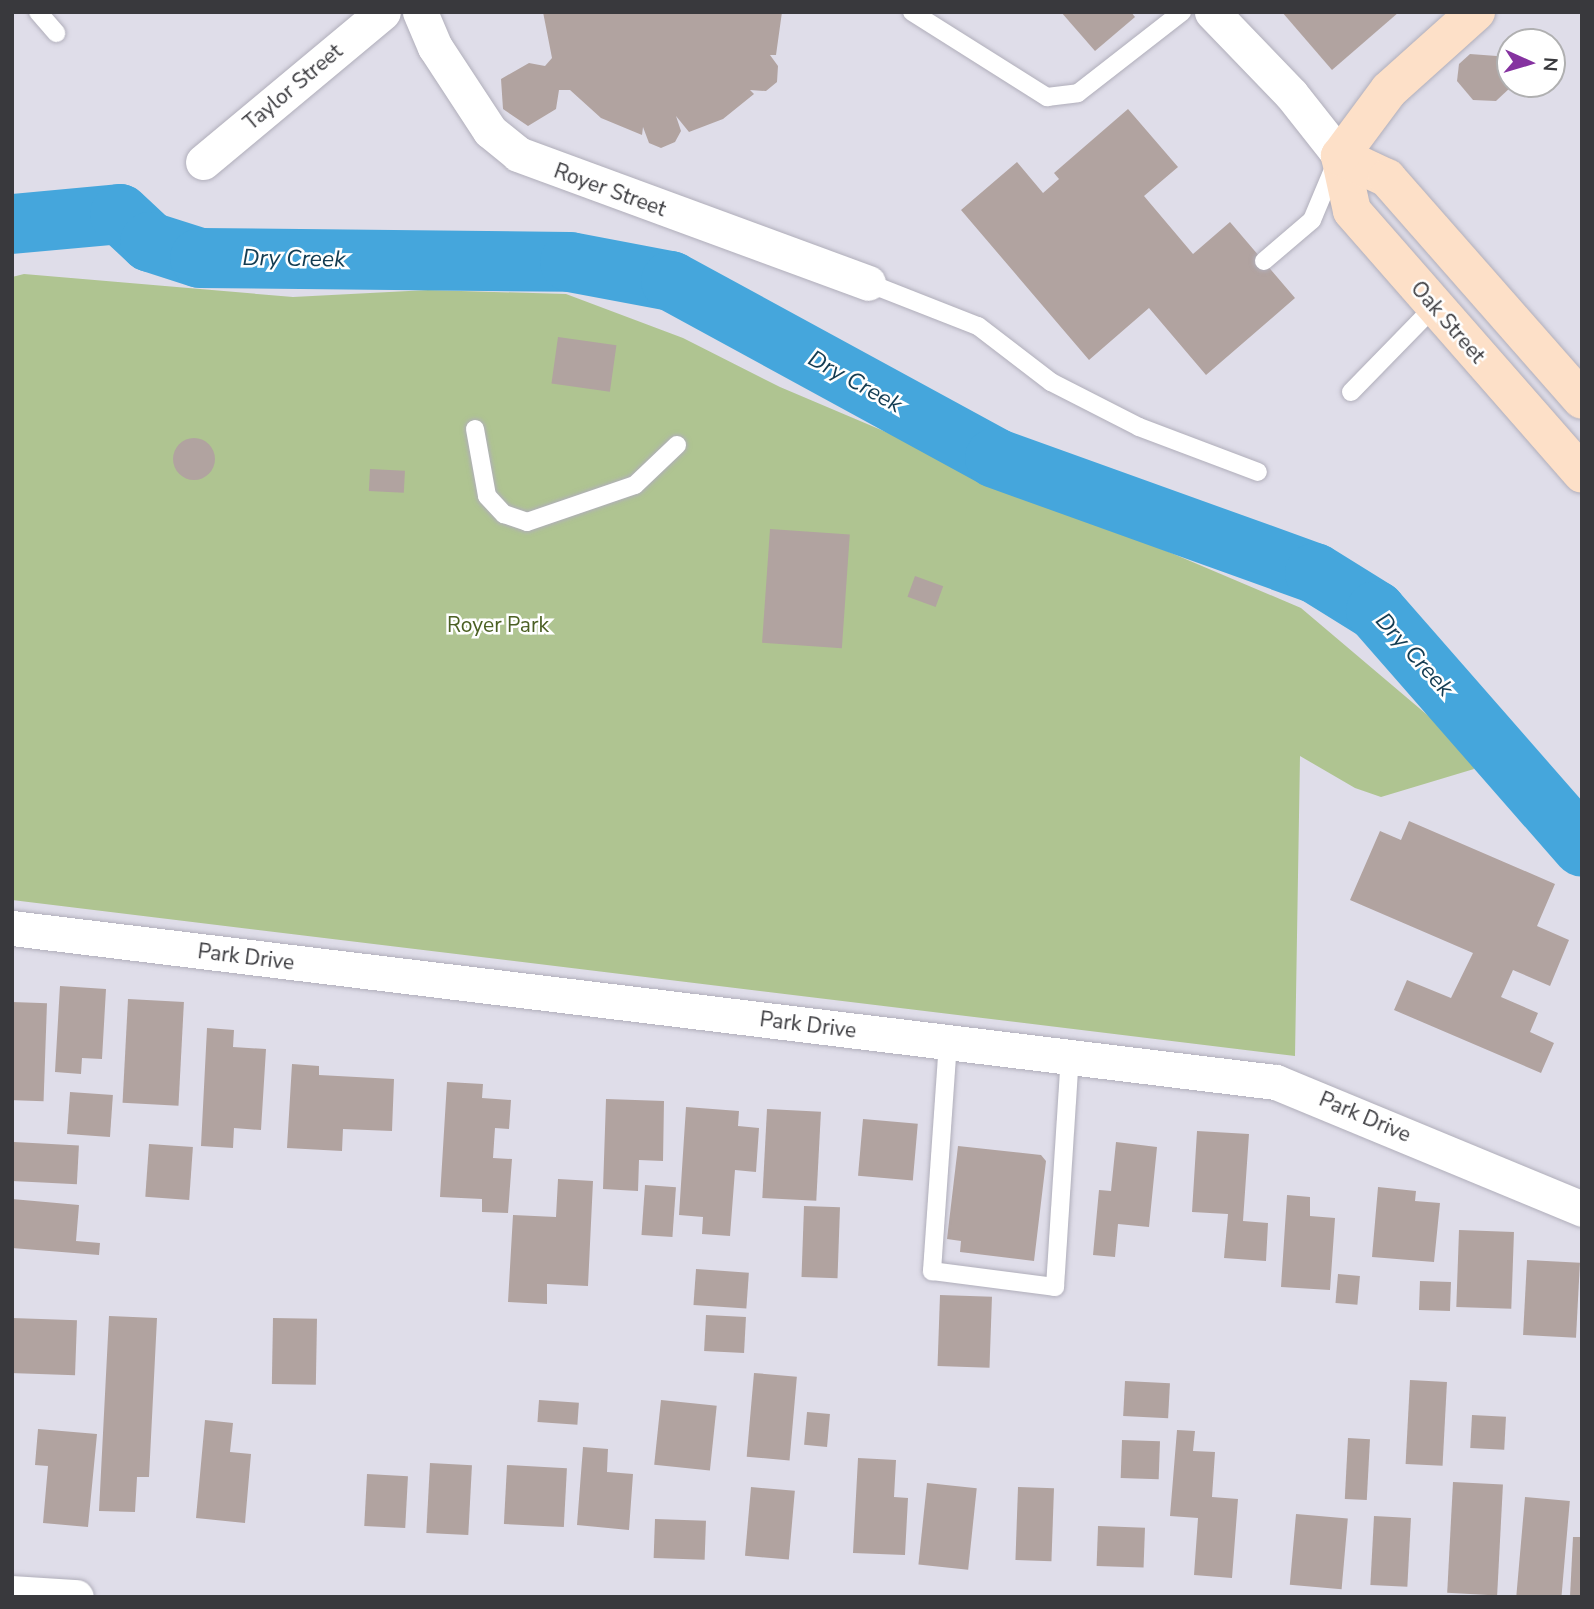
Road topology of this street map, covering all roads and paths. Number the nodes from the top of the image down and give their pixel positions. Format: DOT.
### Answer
graph roads {
  1 [pos="38,12"];
  2 [pos="383,12"];
  3 [pos="420,12"];
  4 [pos="912,12"];
  5 [pos="1182,12"];
  6 [pos="1212,12"];
  7 [pos="1476,12"];
  8 [pos="56,33"];
  9 [pos="1340,156"];
  10 [pos="203,162"];
  11 [pos="1264,261"];
  12 [pos="869,283"];
  13 [pos="1434,307"];
  14 [pos="1351,393"];
  15 [pos="1582,400"];
  16 [pos="475,429"];
  17 [pos="677,445"];
  18 [pos="1258,471"];
  19 [pos="1582,474"];
  20 [pos="12,929"];
  21 [pos="948,1042"];
  22 [pos="1070,1057"];
  23 [pos="1582,1209"];
  24 [pos="12,1593"];
  25 [pos="76,1597"];
  1 -- 8 [label="lane"];
  2 -- 10 [label="street, Taylor Street"];
  3 -- 12 [label="street, Royer Street"];
  4 -- 5 [label="lane"];
  6 -- 9 [label="street, Oak Street"];
  7 -- 9 [label="main road"];
  9 -- 11 [label="lane"];
  9 -- 13 [label="main road, Oak Street"];
  9 -- 15 [label="main road, Oak Street"];
  12 -- 18 [label="lane"];
  13 -- 14 [label="lane"];
  13 -- 19 [label="main road, Oak Street"];
  16 -- 17 [label="lane"];
  20 -- 21 [label="street, Park Drive"];
  21 -- 22 [label="street, Park Drive"];
  21 -- 22 [label="lane"];
  22 -- 23 [label="street, Park Drive"];
  24 -- 25 [label="street"];
}
